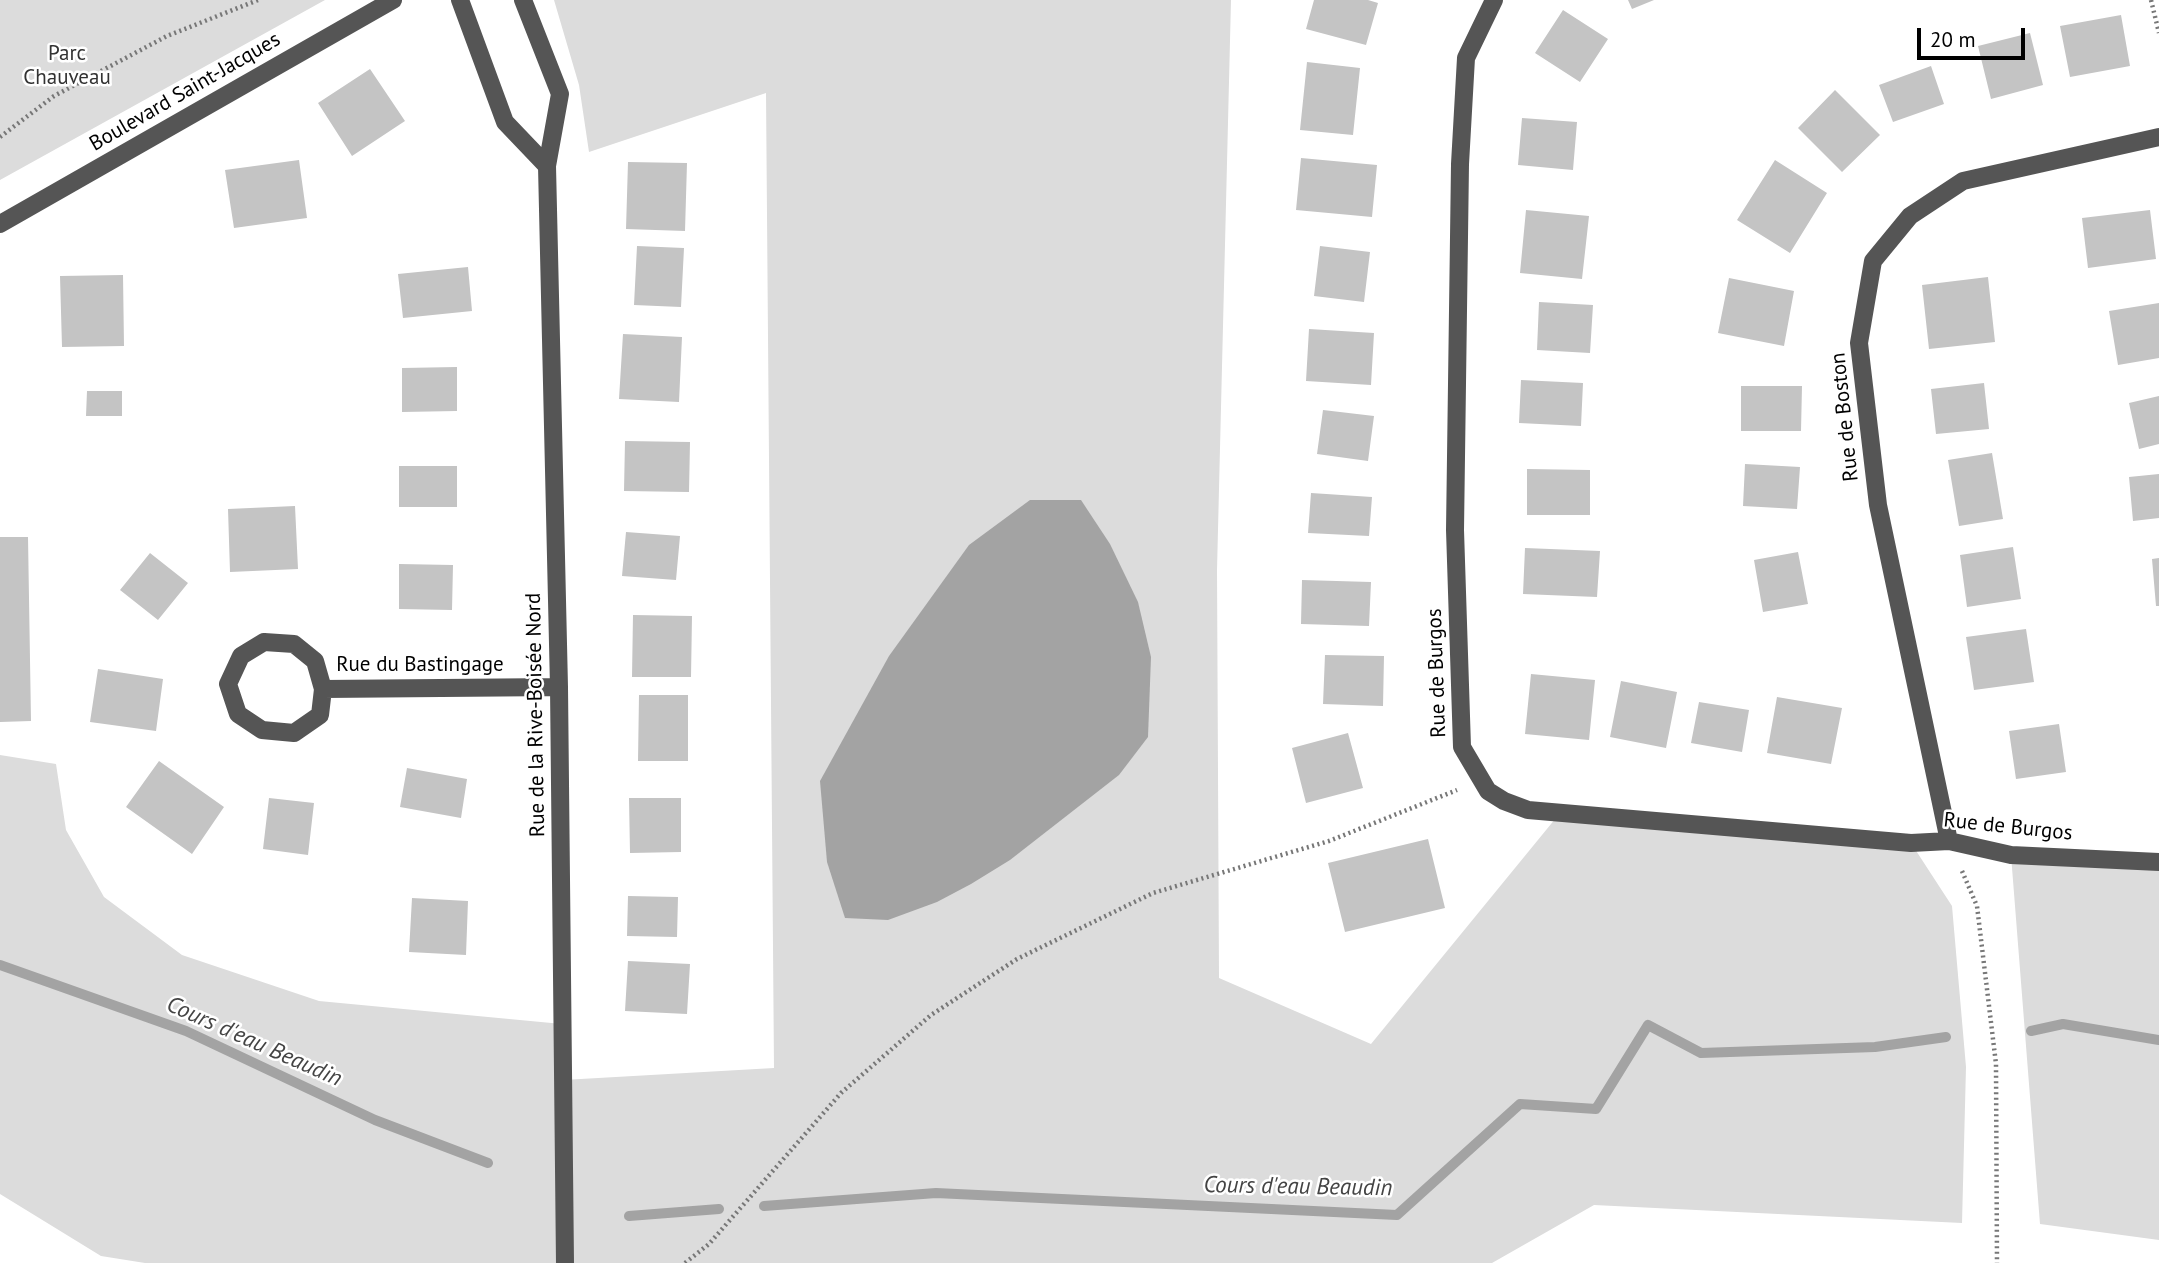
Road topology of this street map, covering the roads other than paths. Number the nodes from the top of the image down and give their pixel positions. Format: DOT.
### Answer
graph roads {
  1 [pos="393,0"];
  2 [pos="460,0"];
  3 [pos="523,0"];
  4 [pos="1494,0"];
  5 [pos="2159,137"];
  6 [pos="547,166"];
  7 [pos="0,224"];
  8 [pos="559,687"];
  9 [pos="323,689"];
  10 [pos="1949,841"];
  11 [pos="2159,862"];
  12 [pos="565,1263"];
  1 -- 7 [label="street, Boulevard Saint-Jacques"];
  2 -- 6 [label="street"];
  3 -- 6 [label="street, Rue de la Rive-Boisée Nord"];
  4 -- 10 [label="street, Rue de Burgos"];
  5 -- 10 [label="street, Rue de Boston"];
  6 -- 8 [label="street, Rue de la Rive-Boisée Nord"];
  8 -- 9 [label="street, Rue du Bastingage"];
  8 -- 12 [label="street, Rue de la Rive-Boisée Nord"];
  9 -- 9 [label="street, Rue du Bastingage"];
  10 -- 11 [label="street, Rue de Burgos"];
}
